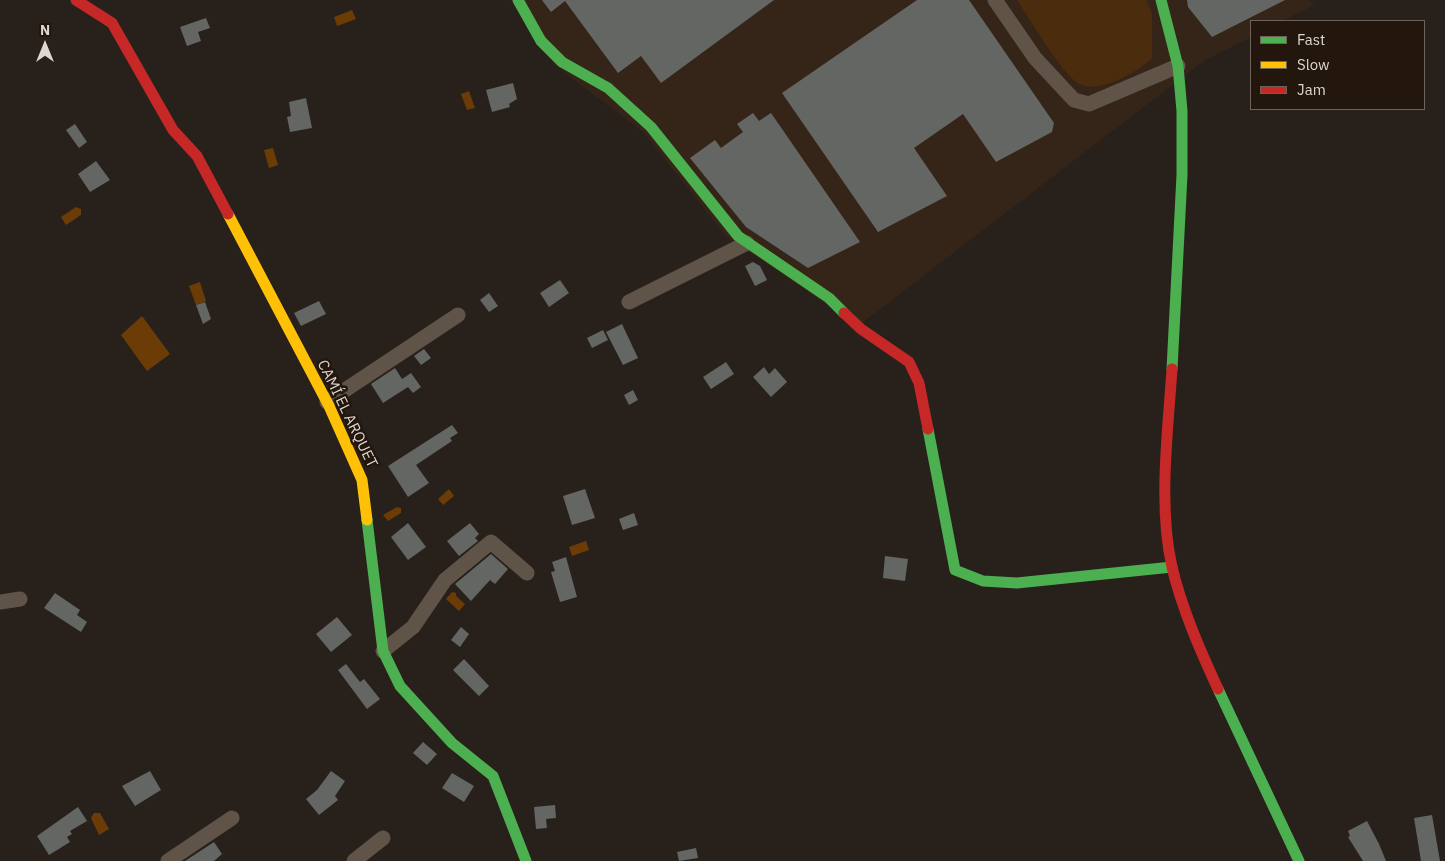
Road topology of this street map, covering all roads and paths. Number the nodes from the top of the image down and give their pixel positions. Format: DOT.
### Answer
graph roads {
  1 [pos="76,0"];
  2 [pos="518,0"];
  3 [pos="995,0"];
  4 [pos="1161,0"];
  5 [pos="1178,66"];
  6 [pos="747,243"];
  7 [pos="629,302"];
  8 [pos="458,315"];
  9 [pos="327,402"];
  10 [pos="1172,567"];
  11 [pos="526,573"];
  12 [pos="20,599"];
  13 [pos="0,602"];
  14 [pos="383,651"];
  15 [pos="232,818"];
  16 [pos="383,838"];
  17 [pos="168,861"];
  18 [pos="354,861"];
  19 [pos="526,861"];
  20 [pos="1299,861"];
  1 -- 9 [label="street, CAMÍ EL ARQUET"];
  2 -- 6 [label="street"];
  3 -- 5 [label="street"];
  4 -- 5 [label="street"];
  5 -- 10 [label="street"];
  6 -- 7 [label="street"];
  6 -- 10 [label="street"];
  8 -- 9 [label="street"];
  9 -- 14 [label="street, CAMÍ EL ARQUET"];
  10 -- 20 [label="street"];
  11 -- 14 [label="street"];
  12 -- 13 [label="street"];
  14 -- 19 [label="street, CAMÍ EL ARQUET"];
  15 -- 17 [label="street"];
  16 -- 18 [label="street"];
}
